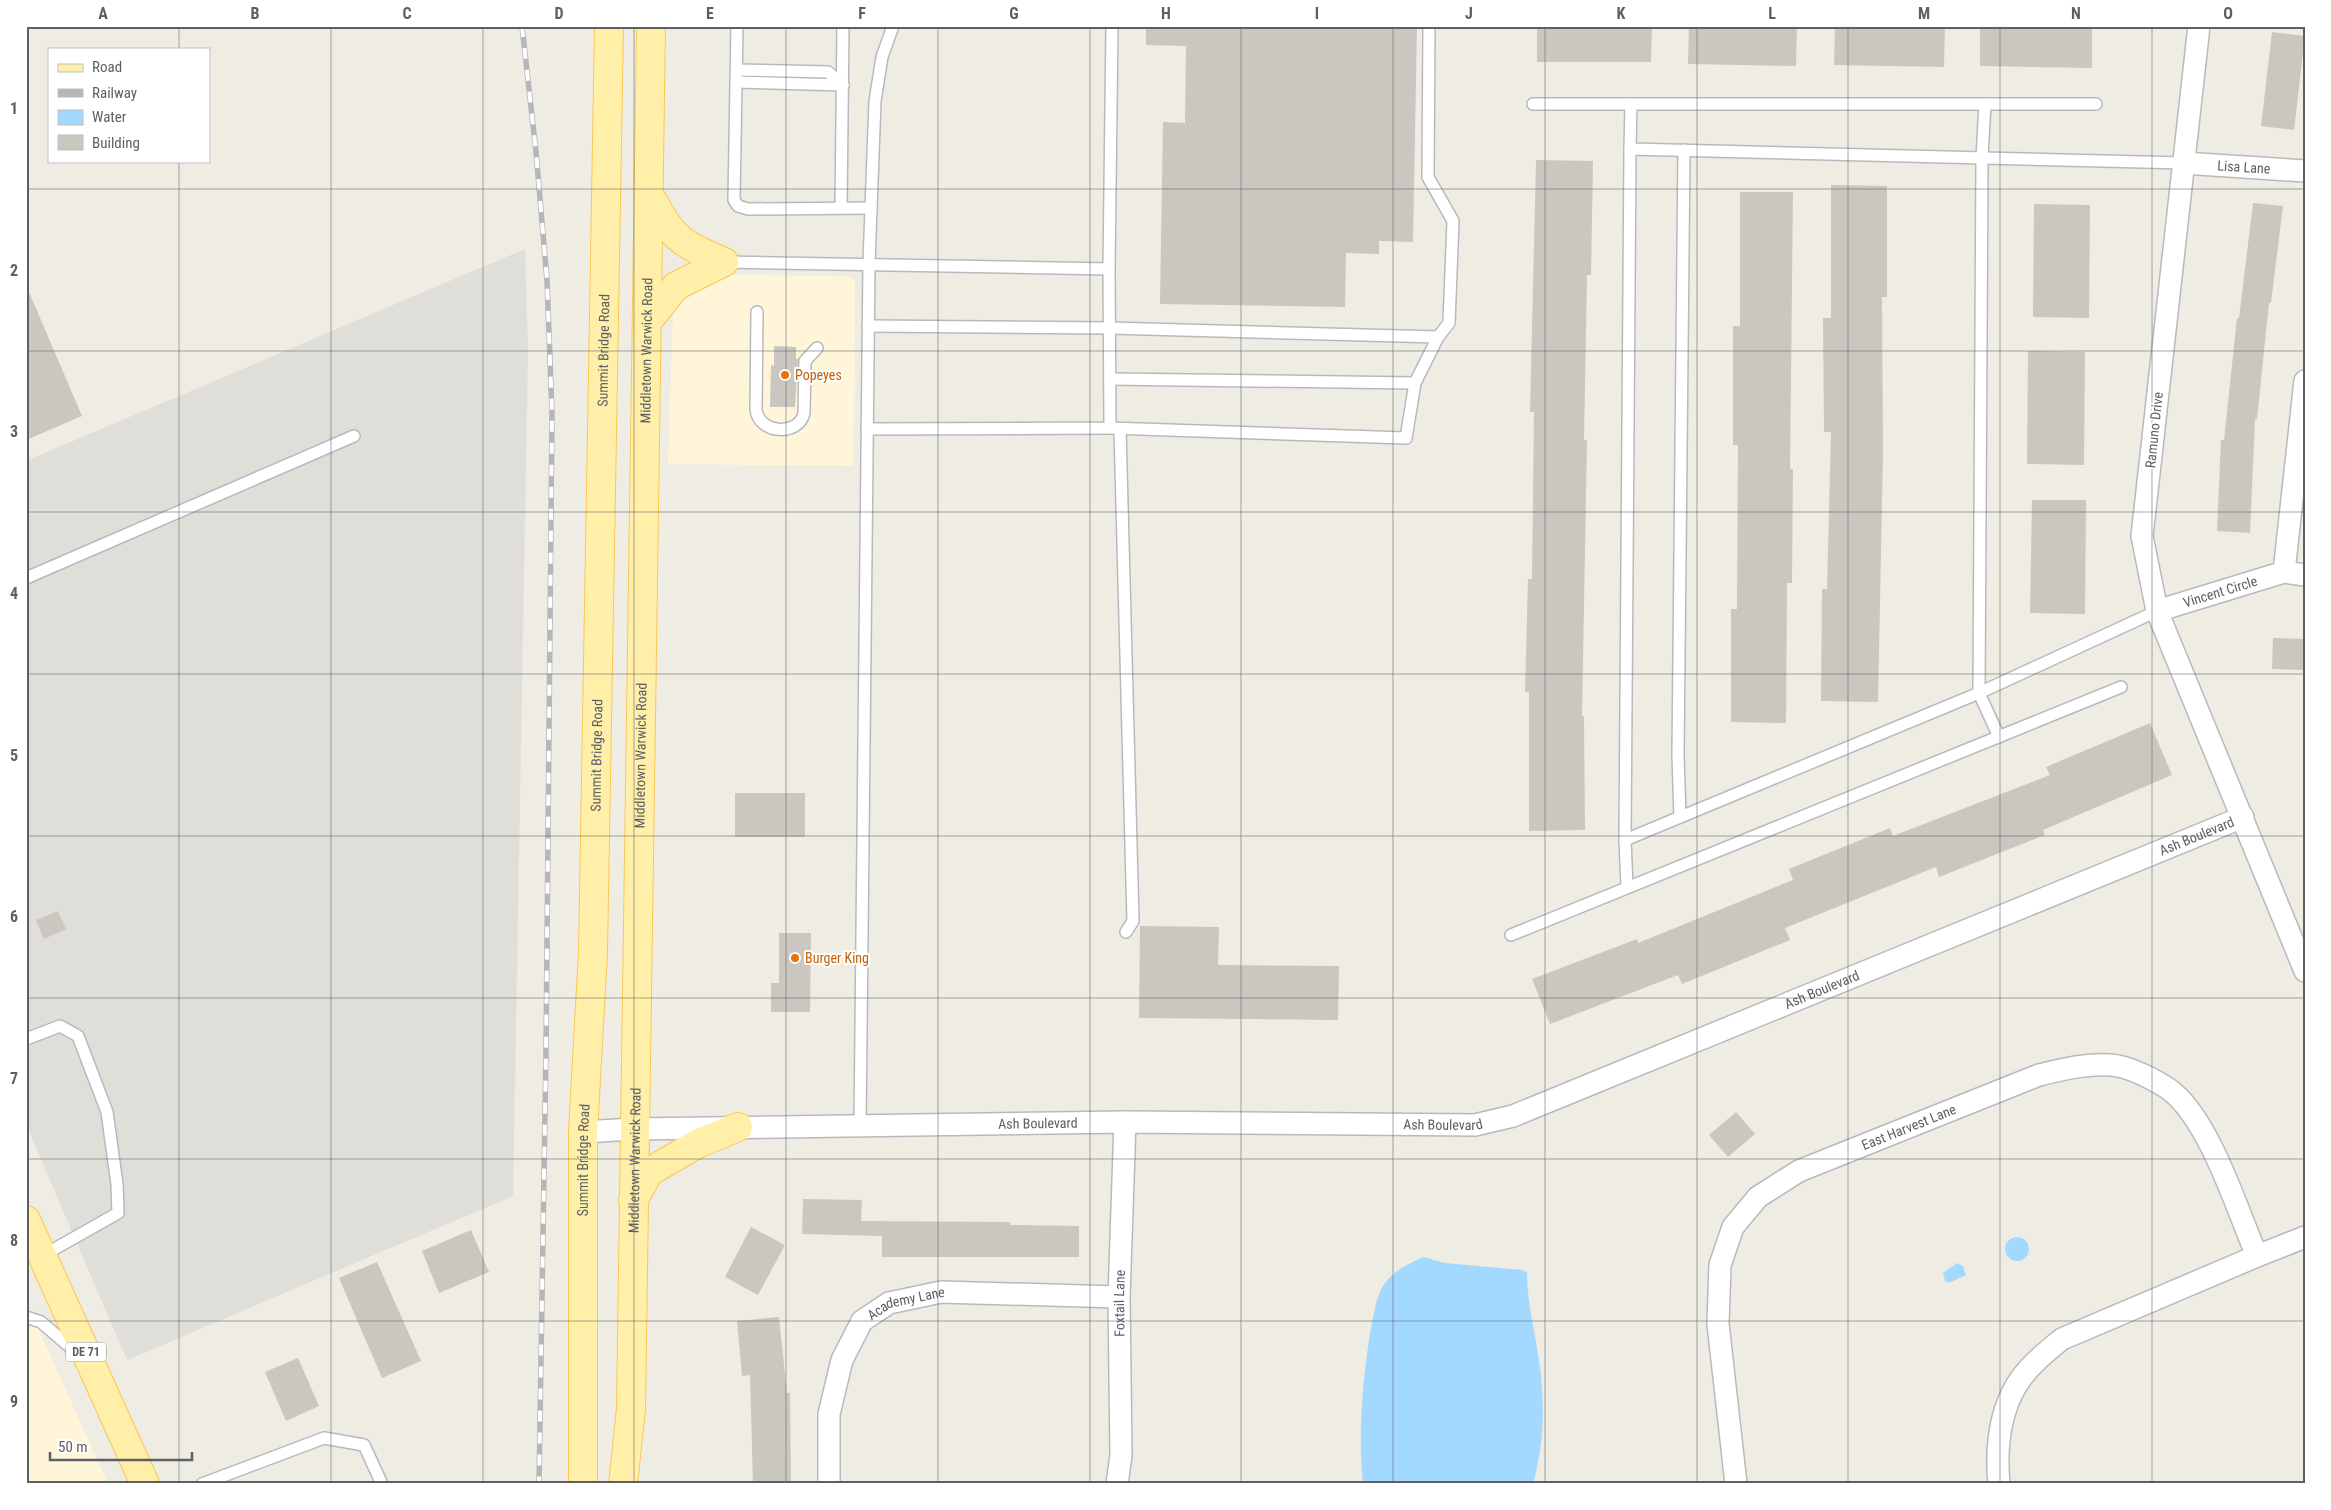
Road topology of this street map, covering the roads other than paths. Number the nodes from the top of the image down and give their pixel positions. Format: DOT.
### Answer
graph roads {
  1 [pos="609,26"];
  2 [pos="651,26"];
  3 [pos="737,26"];
  4 [pos="843,26"];
  5 [pos="893,26"];
  6 [pos="1112,26"];
  7 [pos="1429,26"];
  8 [pos="2199,26"];
  9 [pos="737,70"];
  10 [pos="736,82"];
  11 [pos="843,85"];
  12 [pos="1533,104"];
  13 [pos="1631,104"];
  14 [pos="1985,104"];
  15 [pos="2096,104"];
  16 [pos="1630,149"];
  17 [pos="1684,150"];
  18 [pos="1982,158"];
  19 [pos="2184,163"];
  20 [pos="2305,171"];
  21 [pos="649,194"];
  22 [pos="841,208"];
  23 [pos="871,208"];
  24 [pos="724,262"];
  25 [pos="869,263"];
  26 [pos="1109,269"];
  27 [pos="757,312"];
  28 [pos="647,322"];
  29 [pos="868,326"];
  30 [pos="1110,328"];
  31 [pos="1438,337"];
  32 [pos="816,348"];
  33 [pos="1110,379"];
  34 [pos="2305,381"];
  35 [pos="1415,383"];
  36 [pos="867,429"];
  37 [pos="1115,429"];
  38 [pos="354,436"];
  39 [pos="2284,572"];
  40 [pos="2305,575"];
  41 [pos="26,578"];
  42 [pos="2157,611"];
  43 [pos="2121,687"];
  44 [pos="1980,693"];
  45 [pos="1999,737"];
  46 [pos="1680,817"];
  47 [pos="2243,817"];
  48 [pos="1625,840"];
  49 [pos="1627,888"];
  50 [pos="1126,932"];
  51 [pos="1511,935"];
  52 [pos="2305,971"];
  53 [pos="26,1039"];
  54 [pos="1125,1122"];
  55 [pos="860,1126"];
  56 [pos="738,1127"];
  57 [pos="634,1129"];
  58 [pos="583,1132"];
  59 [pos="633,1202"];
  60 [pos="26,1220"];
  61 [pos="2305,1237"];
  62 [pos="42,1256"];
  63 [pos="2257,1256"];
  64 [pos="1120,1297"];
  65 [pos="26,1318"];
  66 [pos="92,1366"];
  67 [pos="145,1484"];
  68 [pos="202,1484"];
  69 [pos="382,1484"];
  70 [pos="583,1484"];
  71 [pos="623,1484"];
  72 [pos="829,1484"];
  73 [pos="1117,1484"];
  74 [pos="1736,1484"];
  75 [pos="1999,1484"];
  1 -- 58 [label="main road, Summit Bridge Road"];
  2 -- 21 [label="main road, Middletown Warwick Road"];
  3 -- 9 [label="lane"];
  4 -- 11 [label="lane"];
  5 -- 23 [label="lane"];
  6 -- 26 [label="lane"];
  7 -- 31 [label="lane"];
  8 -- 19 [label="street, Ramuno Drive"];
  9 -- 10 [label="lane"];
  9 -- 11 [label="lane"];
  10 -- 11 [label="lane"];
  10 -- 22 [label="lane"];
  11 -- 22 [label="lane"];
  12 -- 13 [label="lane"];
  13 -- 14 [label="lane"];
  13 -- 16 [label="lane"];
  14 -- 15 [label="lane"];
  14 -- 18 [label="lane"];
  16 -- 17 [label="lane"];
  16 -- 48 [label="lane"];
  17 -- 18 [label="lane"];
  17 -- 46 [label="lane"];
  18 -- 19 [label="lane"];
  18 -- 44 [label="lane"];
  19 -- 20 [label="street, Lisa Lane"];
  19 -- 42 [label="street, Ramuno Drive"];
  21 -- 24 [label="main road"];
  21 -- 28 [label="main road, Middletown Warwick Road"];
  22 -- 23 [label="lane"];
  23 -- 25 [label="lane"];
  24 -- 25 [label="lane"];
  24 -- 28 [label="main road"];
  25 -- 26 [label="lane"];
  25 -- 29 [label="lane"];
  26 -- 30 [label="lane"];
  27 -- 32 [label="lane"];
  28 -- 57 [label="main road, Middletown Warwick Road"];
  29 -- 30 [label="lane"];
  29 -- 36 [label="lane"];
  30 -- 31 [label="lane"];
  30 -- 33 [label="lane"];
  31 -- 35 [label="lane"];
  33 -- 35 [label="lane"];
  33 -- 37 [label="lane"];
  34 -- 39 [label="street"];
  35 -- 37 [label="lane"];
  36 -- 37 [label="lane"];
  36 -- 55 [label="lane"];
  37 -- 50 [label="lane"];
  38 -- 41 [label="lane"];
  39 -- 40 [label="street, Vincent Circle"];
  39 -- 42 [label="street, Vincent Circle"];
  42 -- 44 [label="lane"];
  42 -- 47 [label="street, Ramuno Drive"];
  43 -- 45 [label="lane"];
  44 -- 45 [label="lane"];
  44 -- 46 [label="lane"];
  45 -- 49 [label="lane"];
  46 -- 48 [label="lane"];
  47 -- 52 [label="street, Ramuno Drive"];
  47 -- 54 [label="street, Ash Boulevard"];
  48 -- 49 [label="lane"];
  49 -- 51 [label="lane"];
  53 -- 62 [label="lane"];
  54 -- 55 [label="street, Ash Boulevard"];
  54 -- 64 [label="street, Foxtail Lane"];
  55 -- 56 [label="street, Ash Boulevard"];
  56 -- 57 [label="street, Ash Boulevard"];
  56 -- 59 [label="main road"];
  57 -- 58 [label="street, Ash Boulevard"];
  57 -- 59 [label="main road, Middletown Warwick Road"];
  58 -- 70 [label="main road, Summit Bridge Road"];
  59 -- 71 [label="main road, Middletown Warwick Road"];
  60 -- 62 [label="main road, DE 71"];
  61 -- 63 [label="street"];
  62 -- 66 [label="main road, DE 71"];
  63 -- 74 [label="street, East Harvest Lane"];
  63 -- 75 [label="street"];
  64 -- 72 [label="street, Academy Lane"];
  64 -- 73 [label="street, Foxtail Lane"];
  65 -- 66 [label="lane"];
  66 -- 67 [label="main road, DE 71"];
  68 -- 69 [label="lane"];
}
